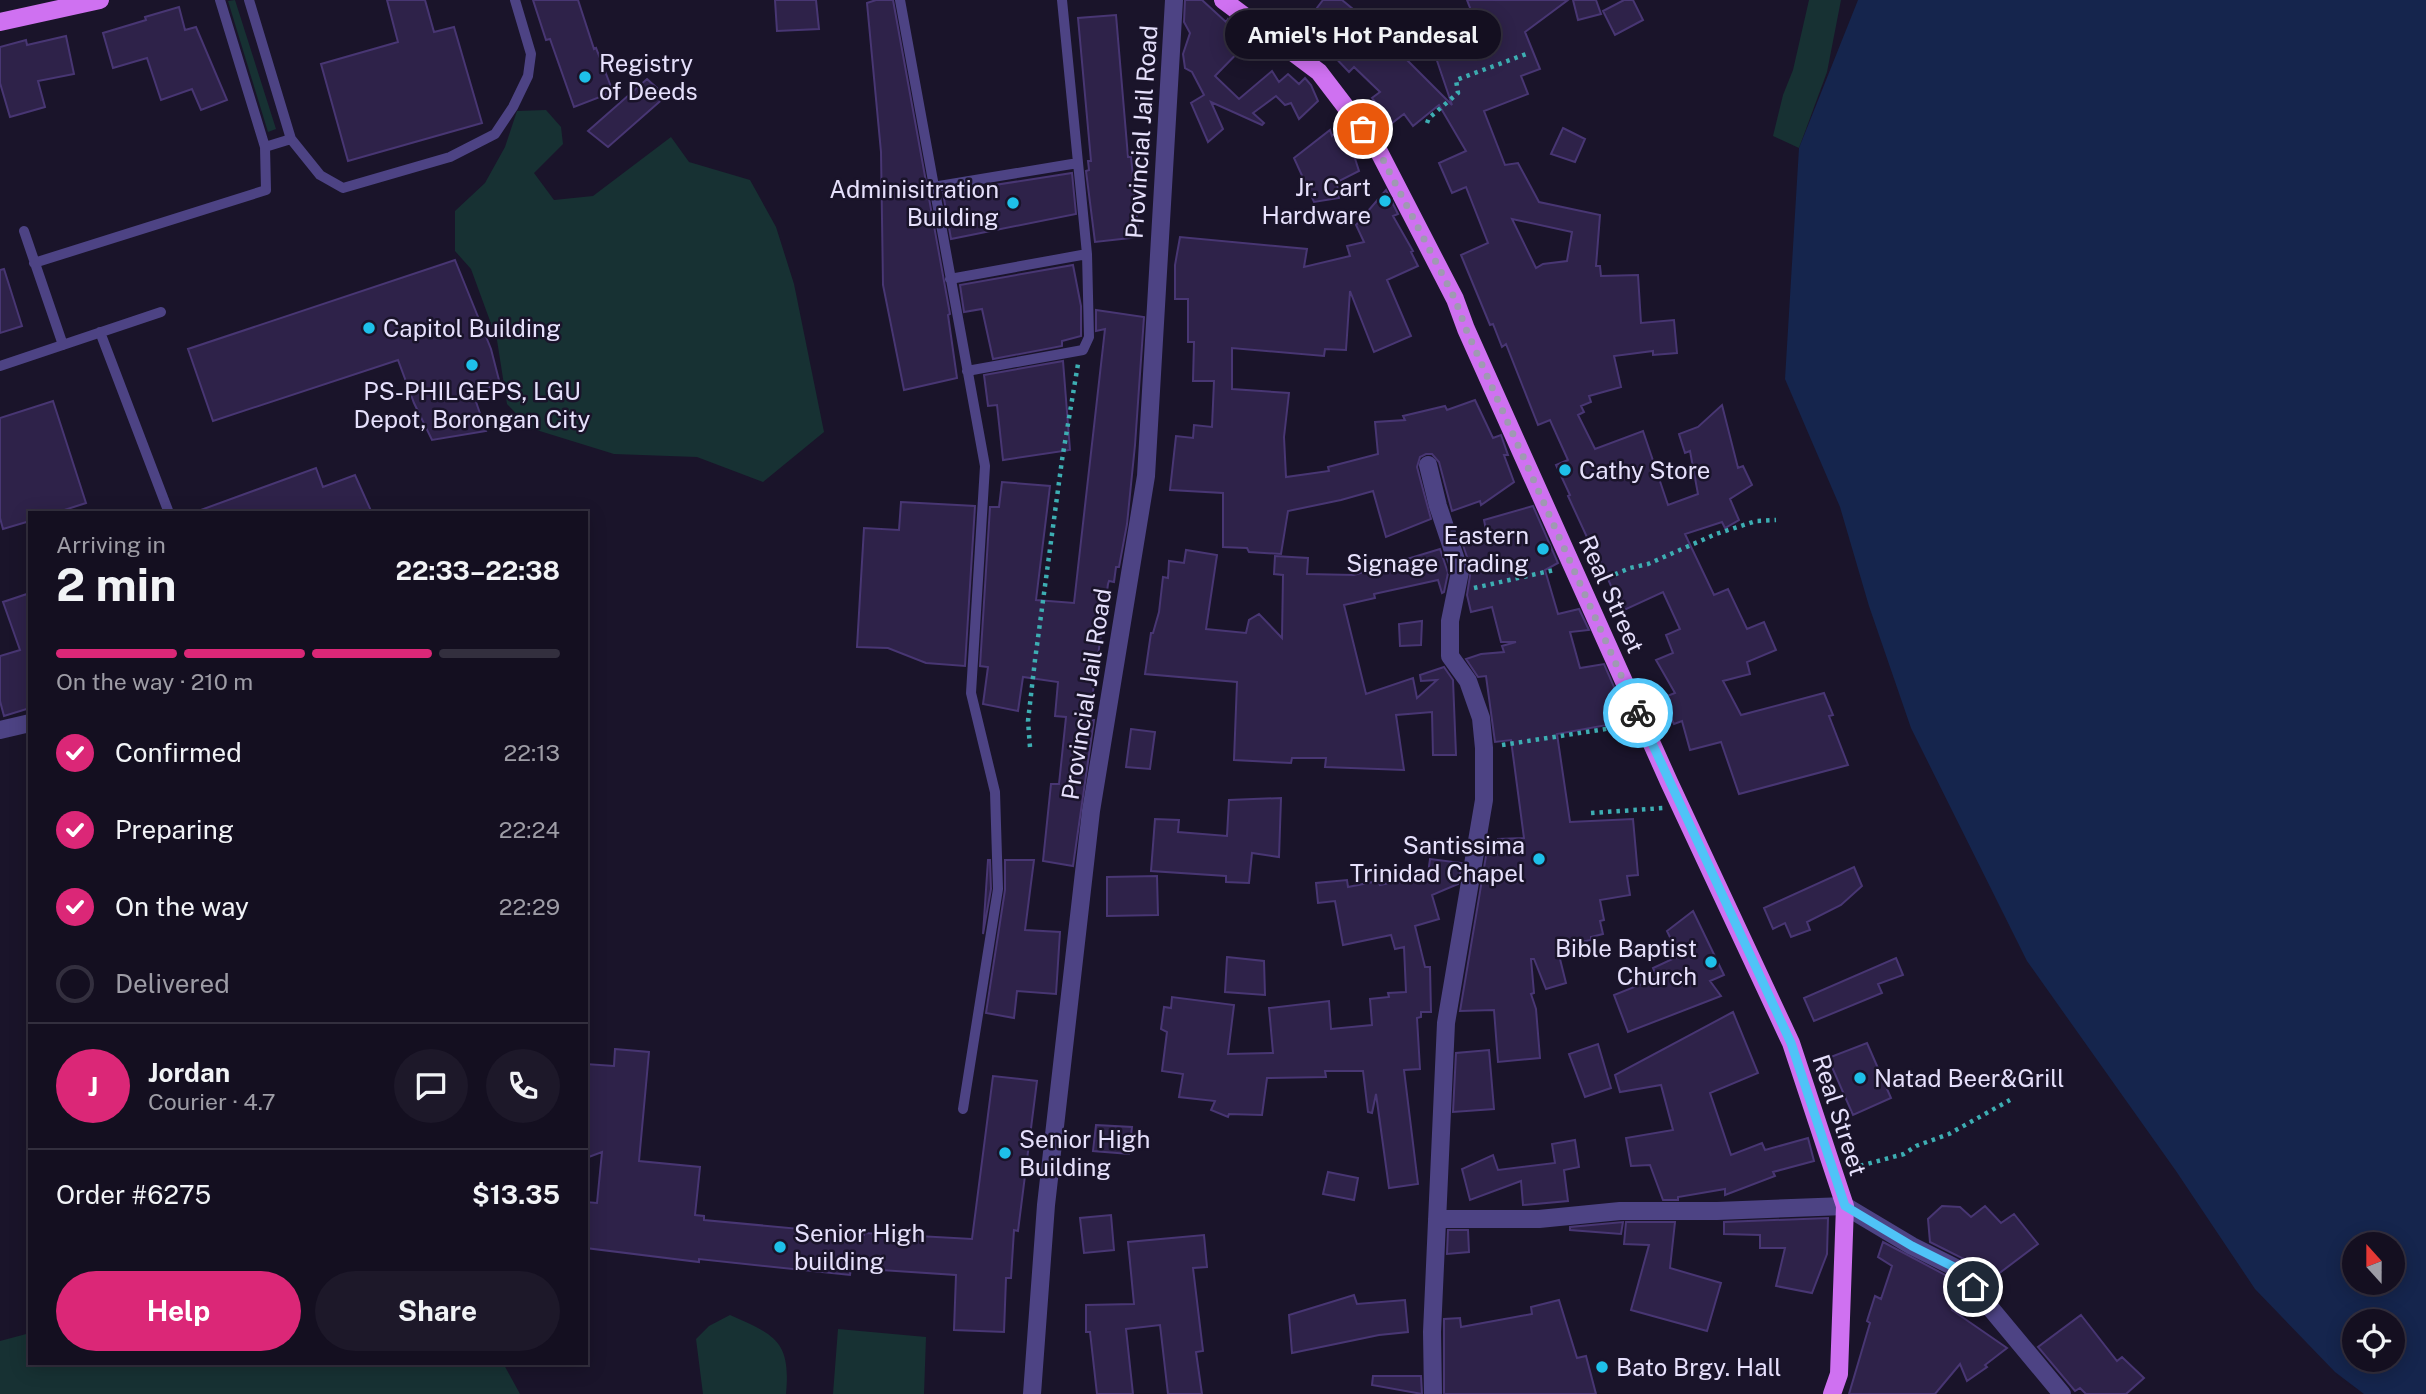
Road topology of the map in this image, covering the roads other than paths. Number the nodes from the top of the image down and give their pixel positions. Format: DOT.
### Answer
graph roads {
  1 [pos="100,0"];
  2 [pos="220,0"];
  3 [pos="249,0"];
  4 [pos="515,0"];
  5 [pos="900,0"];
  6 [pos="1062,0"];
  7 [pos="1174,0"];
  8 [pos="1223,0"];
  9 [pos="0,22"];
  10 [pos="291,139"];
  11 [pos="265,146"];
  12 [pos="1078,163"];
  13 [pos="933,187"];
  14 [pos="24,231"];
  15 [pos="1087,254"];
  16 [pos="34,263"];
  17 [pos="950,279"];
  18 [pos="161,312"];
  19 [pos="100,332"];
  20 [pos="62,345"];
  21 [pos="0,366"];
  22 [pos="967,371"];
  23 [pos="1428,465"];
  24 [pos="168,511"];
  25 [pos="28,723"];
  26 [pos="0,730"];
  27 [pos="964,1109"];
  28 [pos="1845,1206"];
  29 [pos="1437,1219"];
  30 [pos="1032,1394"];
  31 [pos="1433,1394"];
  32 [pos="1832,1394"];
  33 [pos="2063,1394"];
  1 -- 9 [label="main road"];
  2 -- 11 [label="lane"];
  3 -- 10 [label="lane"];
  4 -- 10 [label="lane"];
  5 -- 13 [label="lane"];
  6 -- 12 [label="lane"];
  7 -- 30 [label="street, Provincial Jail Road"];
  8 -- 28 [label="main road, Real Street"];
  10 -- 11 [label="lane"];
  11 -- 16 [label="lane"];
  12 -- 13 [label="lane"];
  12 -- 15 [label="lane"];
  13 -- 17 [label="lane"];
  14 -- 16 [label="lane"];
  15 -- 17 [label="lane"];
  15 -- 22 [label="lane"];
  16 -- 20 [label="lane"];
  17 -- 22 [label="lane"];
  18 -- 19 [label="lane"];
  19 -- 20 [label="lane"];
  19 -- 24 [label="lane"];
  20 -- 21 [label="lane"];
  22 -- 27 [label="lane"];
  23 -- 29 [label="street"];
  25 -- 26 [label="street"];
  28 -- 29 [label="street"];
  28 -- 32 [label="main road, Real Street"];
  28 -- 33 [label="street"];
  29 -- 31 [label="street"];
}
